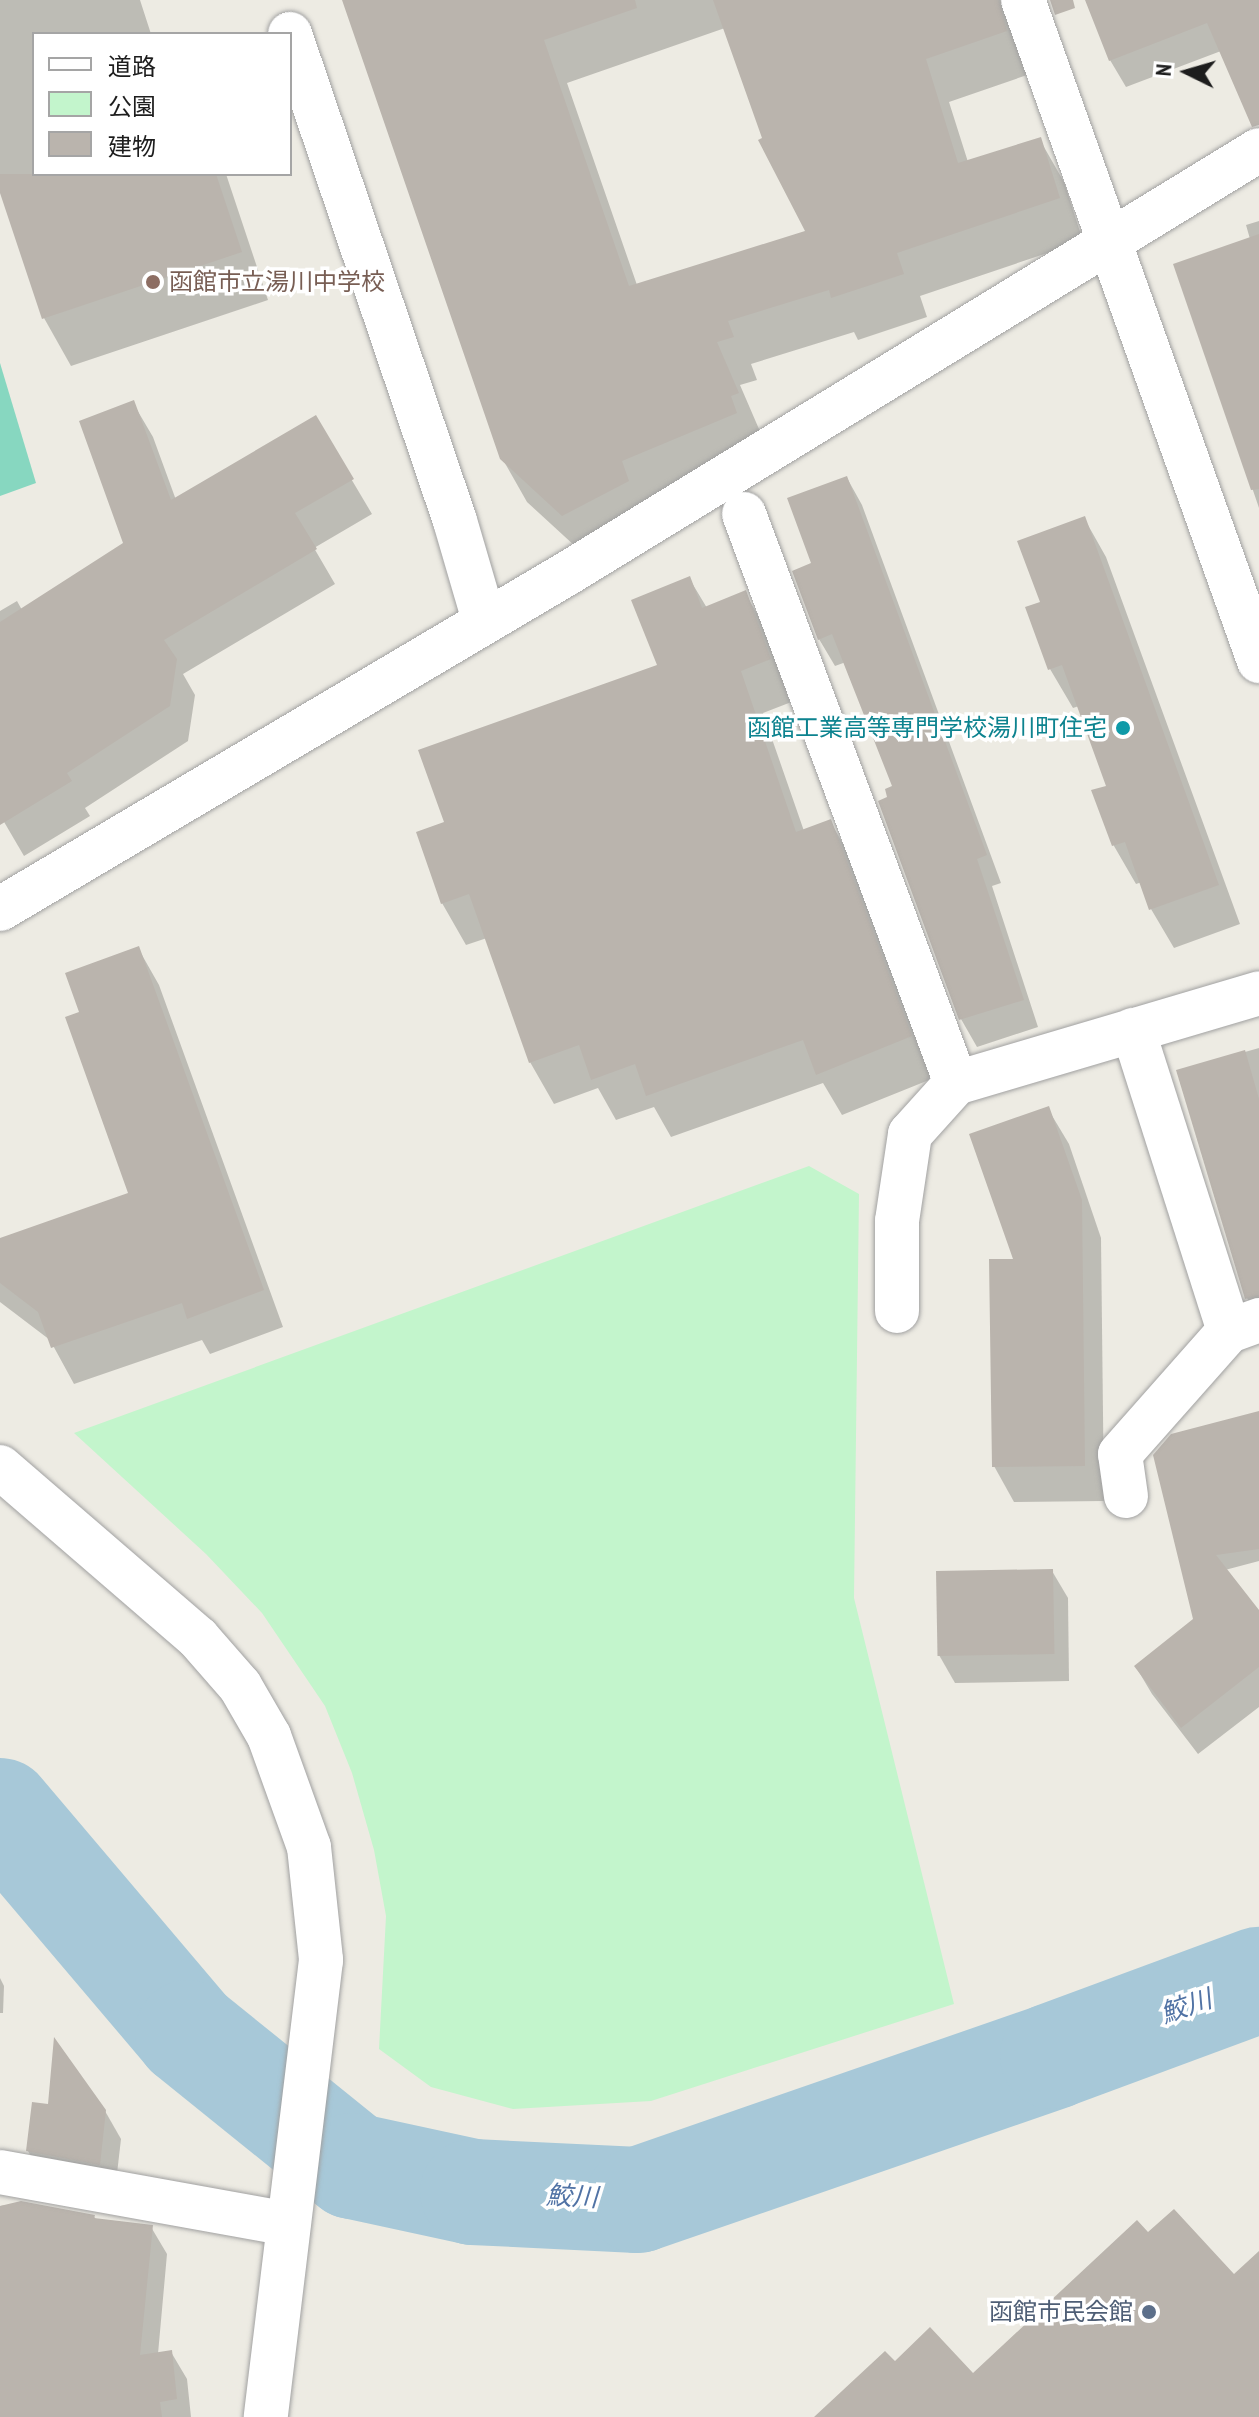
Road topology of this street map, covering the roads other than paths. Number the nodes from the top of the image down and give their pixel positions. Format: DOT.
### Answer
graph roads {
  1 [pos="278,0"];
  2 [pos="1023,0"];
  3 [pos="289,32"];
  4 [pos="292,40"];
  5 [pos="1259,150"];
  6 [pos="1111,243"];
  7 [pos="744,514"];
  8 [pos="484,620"];
  9 [pos="1259,661"];
  10 [pos="0,909"];
  11 [pos="1259,993"];
  12 [pos="1133,1030"];
  13 [pos="956,1083"];
  14 [pos="897,1311"];
  15 [pos="1244,1326"];
  16 [pos="0,1467"];
  17 [pos="1126,1496"];
  18 [pos="0,2172"];
  19 [pos="289,2214"];
  20 [pos="266,2417"];
  1 -- 3 [label="street"];
  2 -- 6 [label="street"];
  4 -- 8 [label="street"];
  5 -- 6 [label="street"];
  6 -- 8 [label="street"];
  6 -- 9 [label="street"];
  7 -- 13 [label="street"];
  8 -- 10 [label="street"];
  11 -- 12 [label="street"];
  12 -- 13 [label="street"];
  12 -- 15 [label="street"];
  13 -- 14 [label="street"];
  15 -- 17 [label="street"];
  16 -- 19 [label="street"];
  18 -- 19 [label="street"];
  19 -- 20 [label="street"];
}
